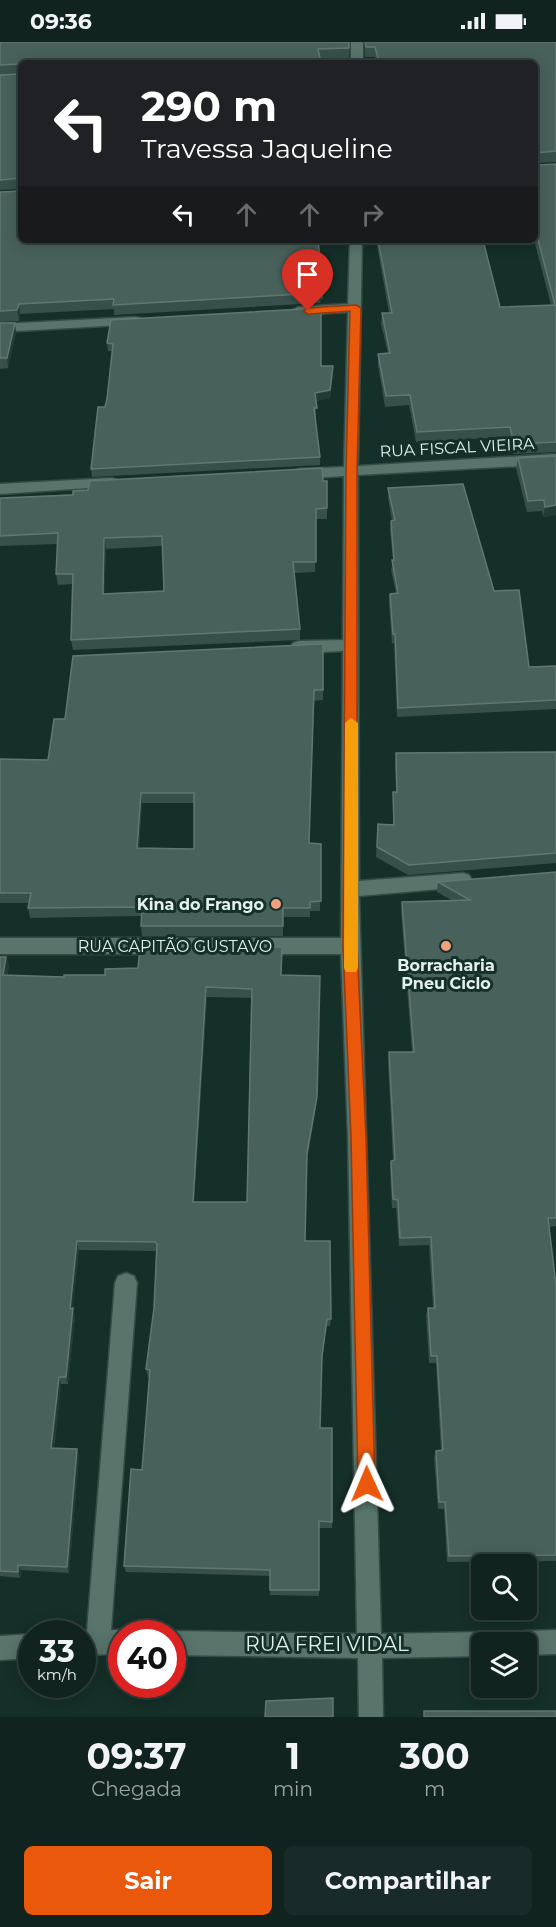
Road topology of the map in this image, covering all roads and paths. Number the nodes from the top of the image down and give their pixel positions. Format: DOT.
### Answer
graph roads {
  1 [pos="357,42"];
  2 [pos="357,60"];
  3 [pos="356,243"];
  4 [pos="356,308"];
  5 [pos="285,312"];
  6 [pos="154,320"];
  7 [pos="0,328"];
  8 [pos="556,459"];
  9 [pos="351,471"];
  10 [pos="285,474"];
  11 [pos="131,482"];
  12 [pos="0,489"];
  13 [pos="351,645"];
  14 [pos="285,648"];
  15 [pos="476,879"];
  16 [pos="351,889"];
  17 [pos="0,946"];
  18 [pos="350,946"];
  19 [pos="126,1283"];
  20 [pos="101,1642"];
  21 [pos="556,1642"];
  22 [pos="186,1643"];
  23 [pos="537,1643"];
  24 [pos="471,1644"];
  25 [pos="370,1646"];
  26 [pos="18,1647"];
  27 [pos="0,1648"];
  28 [pos="371,1717"];
  1 -- 2 [label="street"];
  3 -- 4 [label="street"];
  4 -- 5 [label="street"];
  4 -- 9 [label="street"];
  6 -- 7 [label="street"];
  8 -- 9 [label="street, RUA FISCAL VIEIRA"];
  9 -- 10 [label="street, RUA FISCAL VIEIRA"];
  9 -- 13 [label="street"];
  11 -- 12 [label="street"];
  13 -- 14 [label="street"];
  13 -- 16 [label="street"];
  15 -- 16 [label="street"];
  16 -- 18 [label="street"];
  17 -- 18 [label="street, RUA CAPITÃO GUSTAVO"];
  18 -- 25 [label="street"];
  19 -- 20 [label="street"];
  21 -- 23 [label="street"];
  22 -- 25 [label="street, RUA FREI VIDAL"];
  24 -- 25 [label="street, RUA FREI VIDAL"];
  25 -- 28 [label="street"];
  26 -- 27 [label="street"];
}
